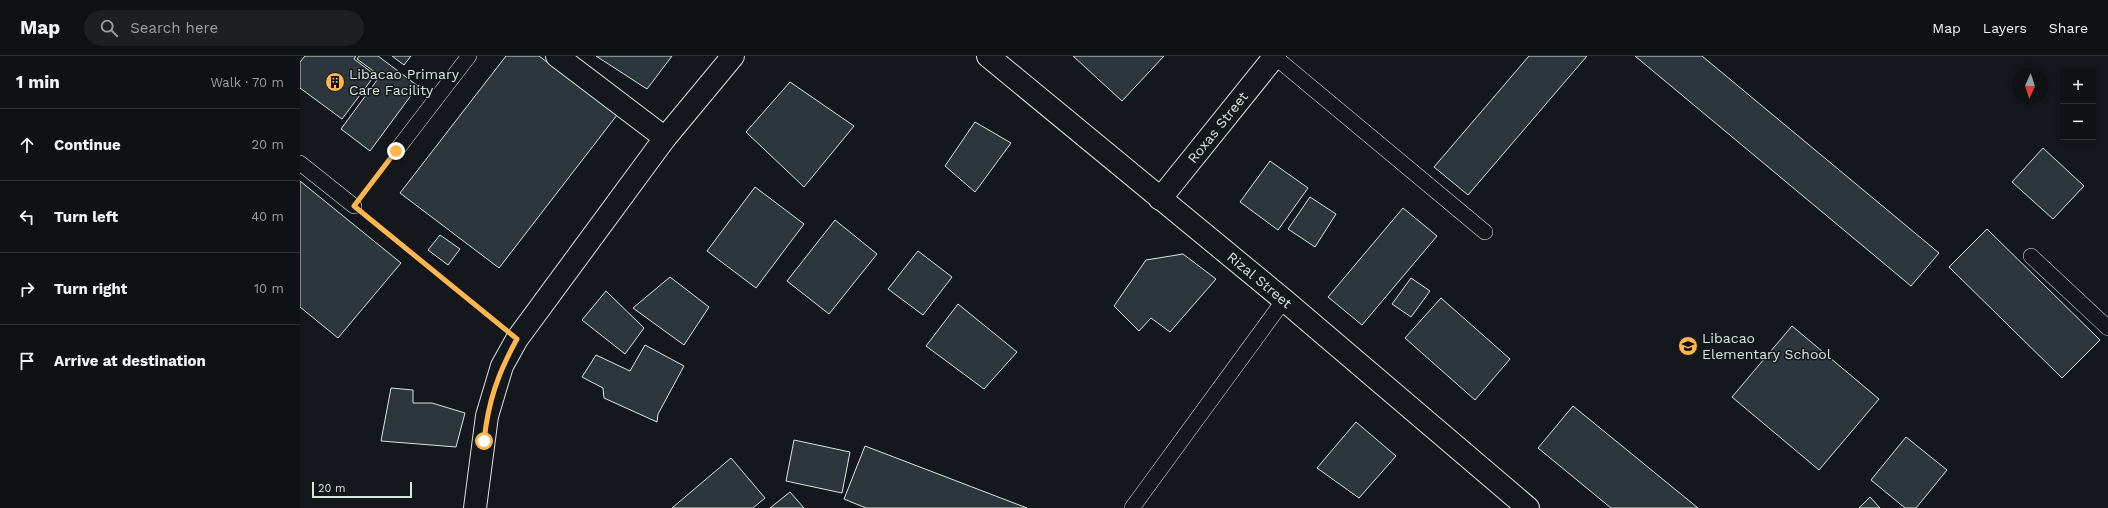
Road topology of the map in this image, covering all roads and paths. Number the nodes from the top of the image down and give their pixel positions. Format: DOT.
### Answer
graph roads {
  1 [pos="469,56"];
  2 [pos="557,56"];
  3 [pos="733,56"];
  4 [pos="988,56"];
  5 [pos="1275,56"];
  6 [pos="665,138"];
  7 [pos="396,151"];
  8 [pos="300,163"];
  9 [pos="1160,199"];
  10 [pos="354,206"];
  11 [pos="1485,232"];
  12 [pos="2031,256"];
  13 [pos="1284,300"];
  14 [pos="2108,328"];
  15 [pos="517,339"];
  16 [pos="475,508"];
  17 [pos="1132,508"];
  18 [pos="1528,508"];
  1 -- 7 [label="lane"];
  2 -- 6 [label="street"];
  3 -- 6 [label="street"];
  4 -- 9 [label="street, Rizal Street"];
  5 -- 9 [label="street, Roxas Street"];
  5 -- 11 [label="lane"];
  6 -- 15 [label="street"];
  7 -- 10 [label="path"];
  8 -- 10 [label="lane"];
  9 -- 13 [label="street, Rizal Street"];
  10 -- 15 [label="path"];
  12 -- 14 [label="lane"];
  13 -- 17 [label="lane"];
  13 -- 18 [label="street, Rizal Street"];
  15 -- 16 [label="street"];
}
